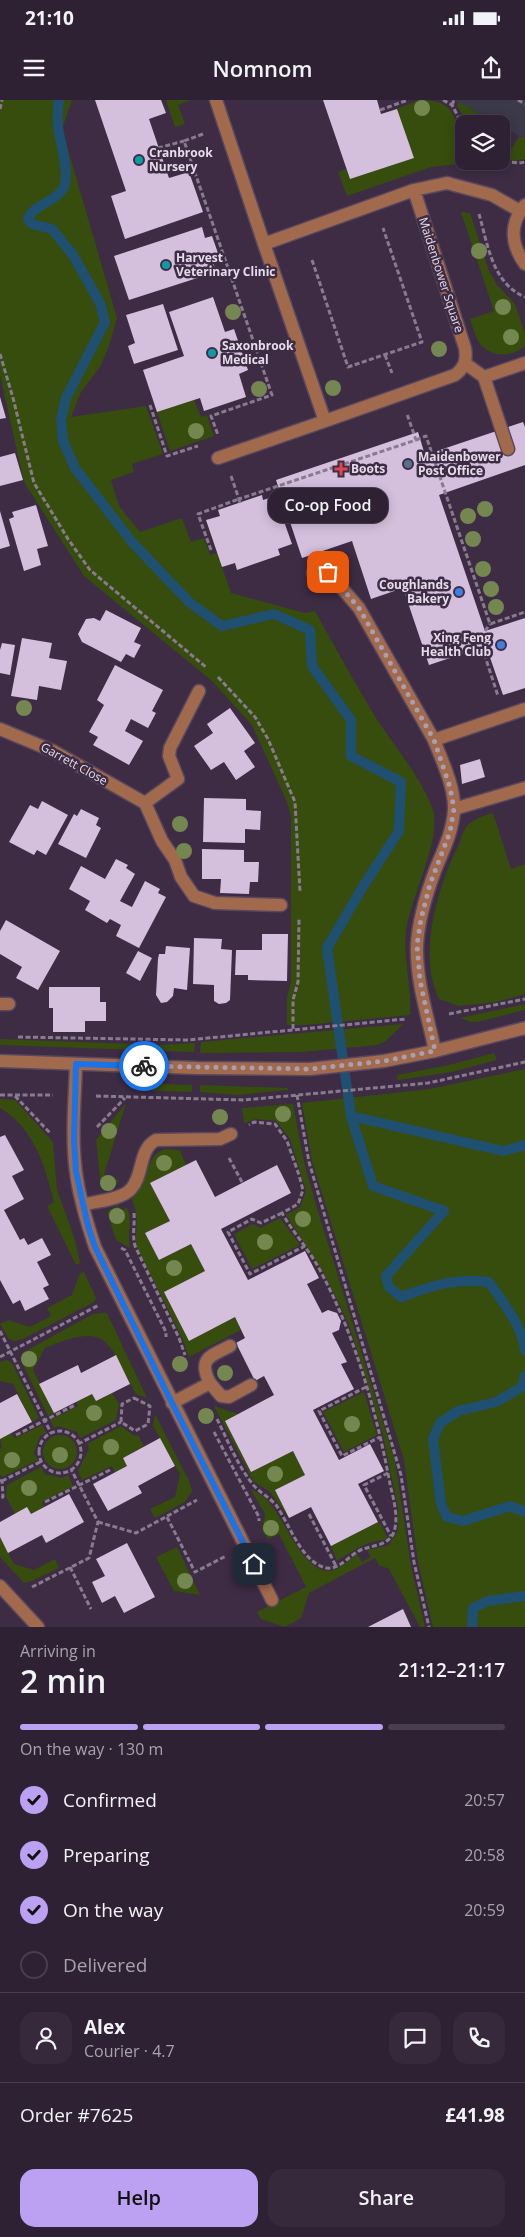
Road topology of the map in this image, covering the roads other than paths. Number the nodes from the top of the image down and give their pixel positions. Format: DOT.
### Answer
graph roads {
  1 [pos="218,106"];
  2 [pos="414,190"];
  3 [pos="523,208"];
  4 [pos="264,244"];
  5 [pos="525,264"];
  6 [pos="466,364"];
  7 [pos="525,364"];
  8 [pos="484,377"];
  9 [pos="325,421"];
  10 [pos="508,449"];
  11 [pos="221,457"];
  12 [pos="313,574"];
  13 [pos="199,691"];
  14 [pos="525,709"];
  15 [pos="0,729"];
  16 [pos="434,740"];
  17 [pos="525,788"];
  18 [pos="145,804"];
  19 [pos="454,809"];
  20 [pos="281,905"];
  21 [pos="525,1028"];
  22 [pos="435,1051"];
  23 [pos="0,1061"];
  24 [pos="76,1064"];
  25 [pos="231,1134"];
  26 [pos="82,1205"];
  27 [pos="230,1346"];
  28 [pos="210,1383"];
  29 [pos="250,1386"];
  30 [pos="172,1403"];
  31 [pos="0,1586"];
  32 [pos="272,1600"];
  33 [pos="38,1627"];
  1 -- 4 [label="street"];
  2 -- 3 [label="street"];
  2 -- 4 [label="street"];
  2 -- 6 [label="street, Maidenbower Square"];
  3 -- 5 [label="street"];
  4 -- 9 [label="street"];
  6 -- 8 [label="street"];
  6 -- 9 [label="street"];
  7 -- 8 [label="street"];
  8 -- 10 [label="street"];
  9 -- 11 [label="street"];
  12 -- 16 [label="street"];
  13 -- 18 [label="street"];
  14 -- 16 [label="street"];
  15 -- 18 [label="street, Garrett Close"];
  16 -- 19 [label="street"];
  17 -- 19 [label="street"];
  18 -- 20 [label="street"];
  19 -- 22 [label="street"];
  21 -- 22 [label="street"];
  22 -- 24 [label="street"];
  23 -- 24 [label="street"];
  24 -- 26 [label="street"];
  25 -- 26 [label="street"];
  26 -- 30 [label="street"];
  27 -- 28 [label="street"];
  28 -- 29 [label="street"];
  28 -- 30 [label="street"];
  30 -- 32 [label="street"];
  31 -- 33 [label="street"];
}
